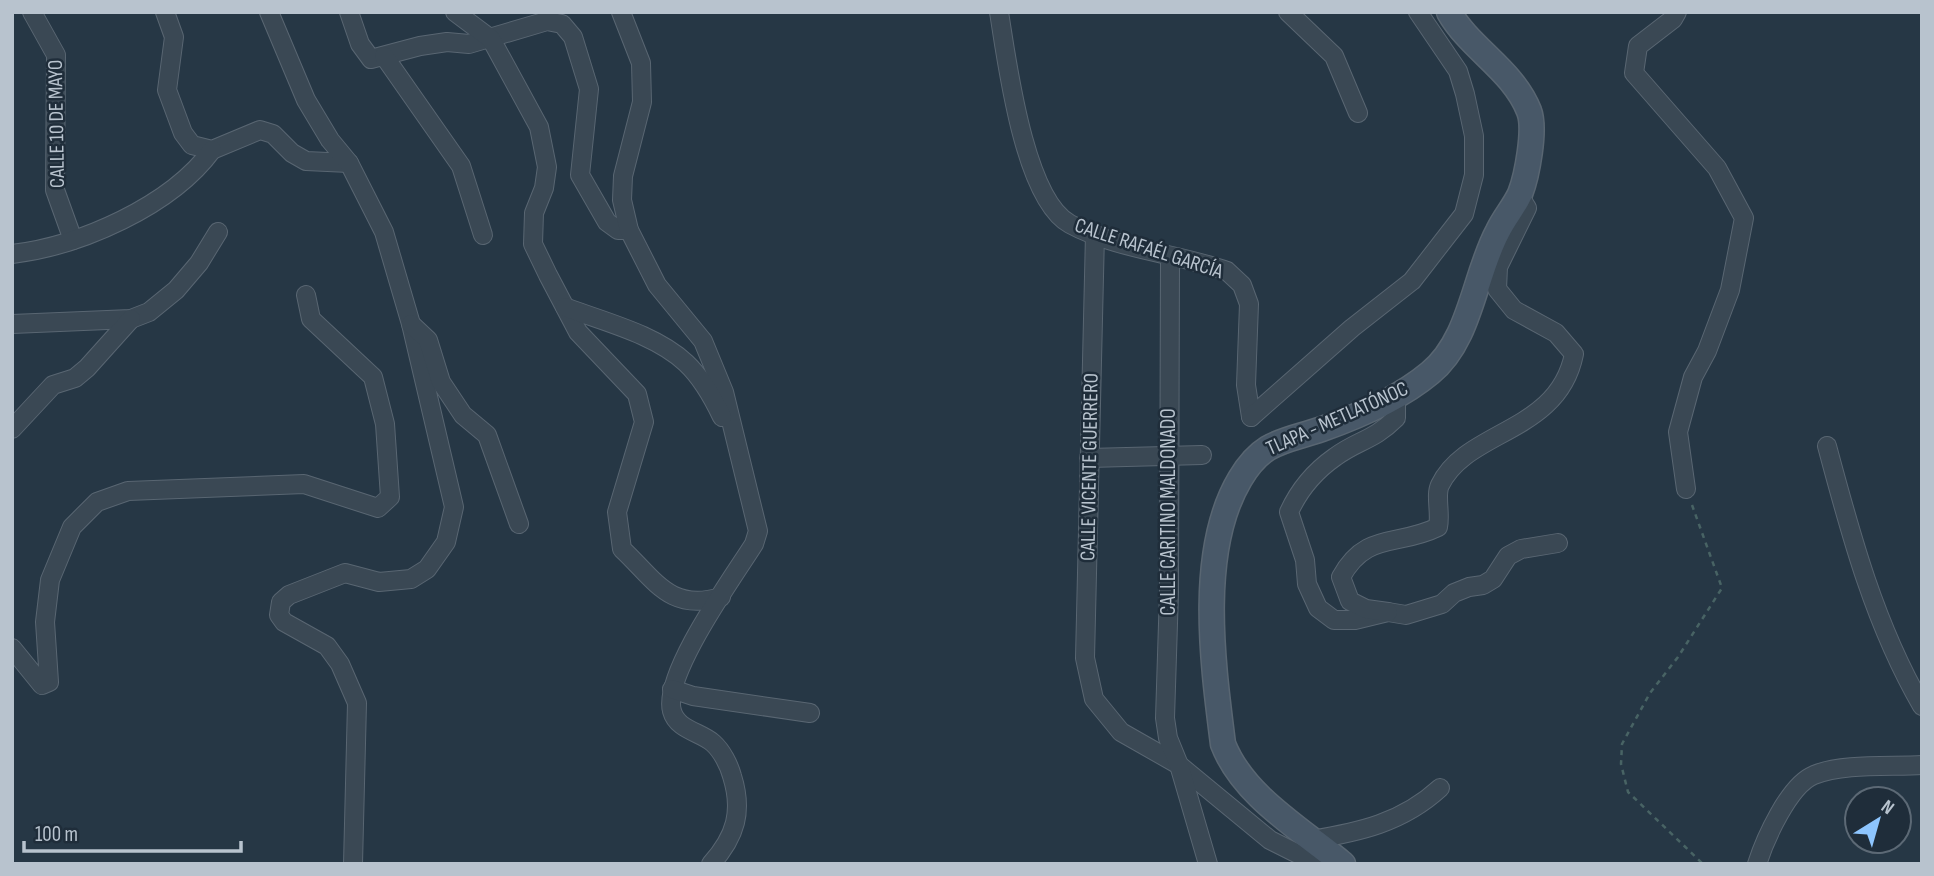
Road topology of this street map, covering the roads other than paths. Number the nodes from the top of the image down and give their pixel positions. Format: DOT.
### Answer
graph roads {
  1 [pos="32,12"];
  2 [pos="165,12"];
  3 [pos="269,12"];
  4 [pos="349,12"];
  5 [pos="455,12"];
  6 [pos="621,12"];
  7 [pos="999,12"];
  8 [pos="1287,12"];
  9 [pos="1418,12"];
  10 [pos="1450,12"];
  11 [pos="1677,12"];
  12 [pos="492,39"];
  13 [pos="384,56"];
  14 [pos="1358,113"];
  15 [pos="212,150"];
  16 [pos="349,163"];
  17 [pos="1519,195"];
  18 [pos="629,230"];
  19 [pos="218,232"];
  20 [pos="1095,234"];
  21 [pos="483,236"];
  22 [pos="73,240"];
  23 [pos="12,254"];
  24 [pos="1170,257"];
  25 [pos="306,295"];
  26 [pos="565,307"];
  27 [pos="131,319"];
  28 [pos="12,324"];
  29 [pos="411,324"];
  30 [pos="1396,397"];
  31 [pos="12,429"];
  32 [pos="732,434"];
  33 [pos="1827,446"];
  34 [pos="1202,454"];
  35 [pos="1168,457"];
  36 [pos="1089,458"];
  37 [pos="1686,488"];
  38 [pos="519,524"];
  39 [pos="1558,543"];
  40 [pos="720,597"];
  41 [pos="1388,612"];
  42 [pos="12,648"];
  43 [pos="672,689"];
  44 [pos="1922,706"];
  45 [pos="810,713"];
  46 [pos="1180,765"];
  47 [pos="1922,765"];
  48 [pos="1440,788"];
  49 [pos="1311,840"];
  50 [pos="1338,860"];
  51 [pos="353,864"];
  52 [pos="711,864"];
  53 [pos="1208,864"];
  54 [pos="1757,864"];
  1 -- 22 [label="street, CALLE 10 DE MAYO"];
  2 -- 15 [label="street"];
  3 -- 16 [label="street"];
  4 -- 13 [label="street"];
  5 -- 12 [label="street"];
  6 -- 18 [label="street"];
  7 -- 20 [label="street, CALLE RAFAÉL GARCÍA"];
  8 -- 14 [label="street"];
  9 -- 24 [label="street, CALLE RAFAÉL GARCÍA"];
  10 -- 17 [label="main road, TLAPA - METLATÓNOC"];
  11 -- 37 [label="street"];
  12 -- 13 [label="street"];
  12 -- 18 [label="street"];
  12 -- 26 [label="street"];
  13 -- 21 [label="street"];
  15 -- 16 [label="street"];
  15 -- 22 [label="street"];
  16 -- 29 [label="street"];
  17 -- 30 [label="main road, TLAPA - METLATÓNOC"];
  17 -- 41 [label="street"];
  18 -- 32 [label="street"];
  19 -- 27 [label="street"];
  20 -- 24 [label="street, CALLE RAFAÉL GARCÍA"];
  20 -- 36 [label="street, CALLE VICENTE GUERRERO"];
  22 -- 23 [label="street"];
  24 -- 35 [label="street, CALLE CARITINO MALDONADO"];
  25 -- 42 [label="street"];
  26 -- 32 [label="street"];
  26 -- 40 [label="street"];
  27 -- 28 [label="street"];
  27 -- 31 [label="street"];
  29 -- 38 [label="street"];
  29 -- 51 [label="street"];
  30 -- 41 [label="street"];
  30 -- 49 [label="main road, TLAPA - METLATÓNOC"];
  32 -- 40 [label="street"];
  33 -- 44 [label="street"];
  34 -- 35 [label="street"];
  35 -- 36 [label="street"];
  35 -- 46 [label="street, CALLE CARITINO MALDONADO"];
  36 -- 46 [label="street, CALLE VICENTE GUERRERO"];
  39 -- 41 [label="street"];
  40 -- 43 [label="street"];
  43 -- 45 [label="street"];
  43 -- 52 [label="street"];
  46 -- 50 [label="street"];
  46 -- 53 [label="street, CALLE CARITINO MALDONADO"];
  47 -- 54 [label="street"];
  48 -- 49 [label="street"];
  49 -- 50 [label="main road, TLAPA - METLATÓNOC"];
}
